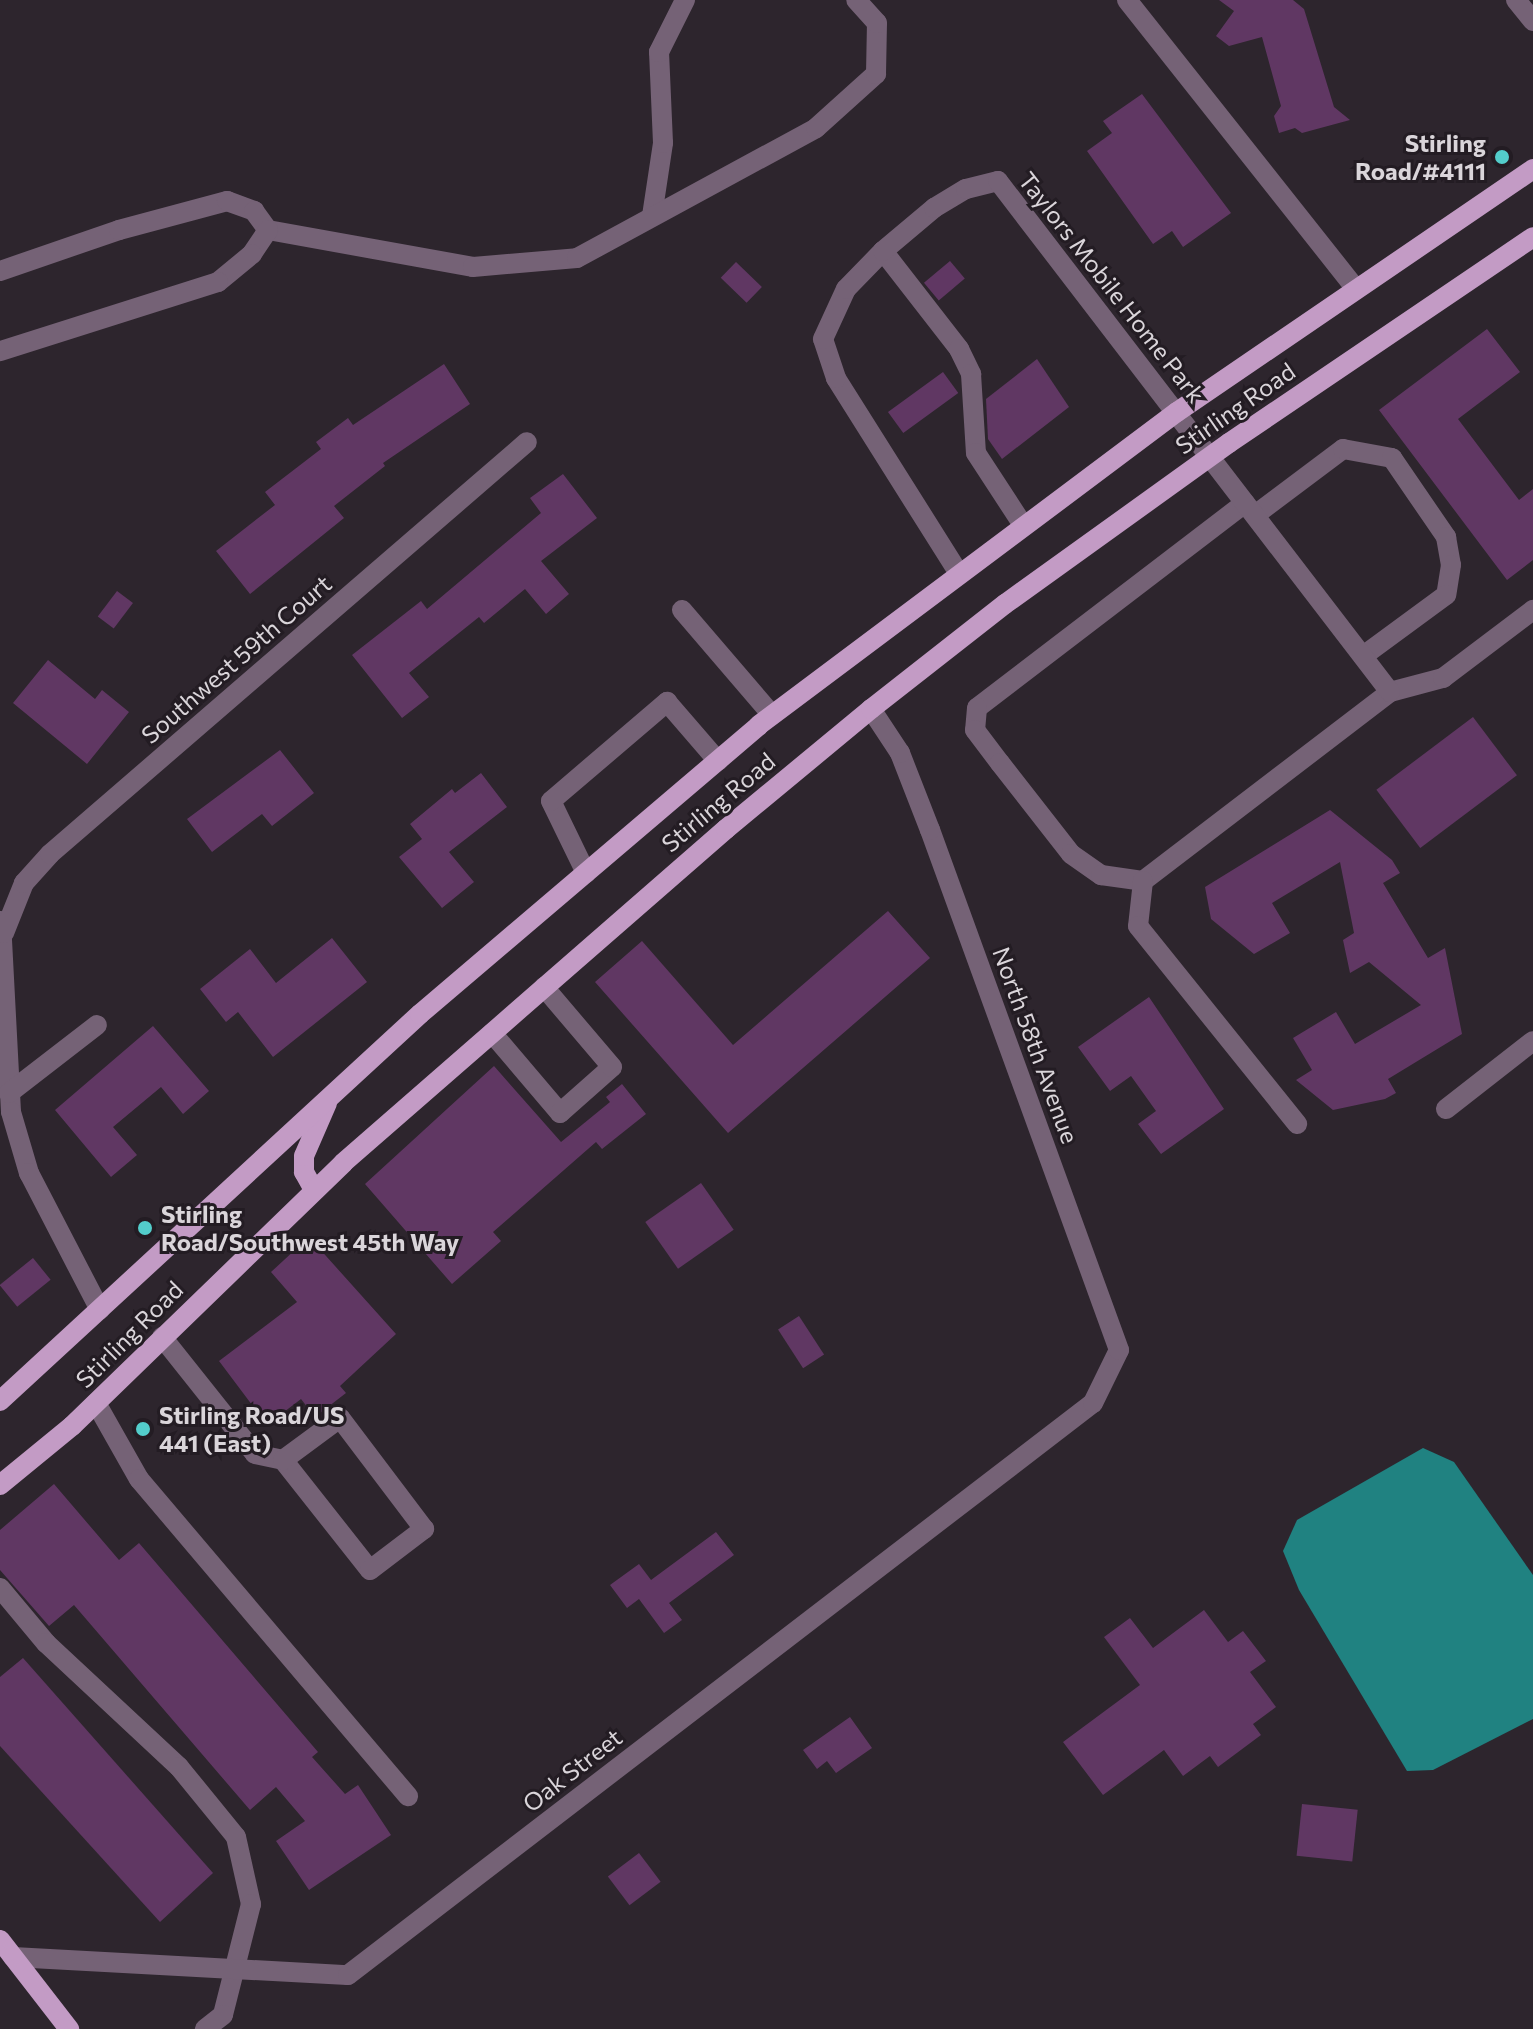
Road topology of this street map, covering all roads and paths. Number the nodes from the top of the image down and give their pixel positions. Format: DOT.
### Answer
graph roads {
  1 [pos="685,0"];
  2 [pos="856,0"];
  3 [pos="1127,0"];
  4 [pos="1516,0"];
  5 [pos="1533,21"];
  6 [pos="1533,169"];
  7 [pos="652,216"];
  8 [pos="268,230"];
  9 [pos="1533,237"];
  10 [pos="883,251"];
  11 [pos="0,271"];
  12 [pos="1356,289"];
  13 [pos="0,351"];
  14 [pos="1177,412"];
  15 [pos="527,442"];
  16 [pos="1210,457"];
  17 [pos="1250,509"];
  18 [pos="1023,525"];
  19 [pos="958,572"];
  20 [pos="682,610"];
  21 [pos="1533,610"];
  22 [pos="1363,656"];
  23 [pos="1390,692"];
  24 [pos="871,709"];
  25 [pos="772,715"];
  26 [pos="718,761"];
  27 [pos="586,873"];
  28 [pos="1143,881"];
  29 [pos="2,923"];
  30 [pos="544,987"];
  31 [pos="97,1025"];
  32 [pos="492,1033"];
  33 [pos="1533,1041"];
  34 [pos="9,1093"];
  35 [pos="330,1096"];
  36 [pos="1446,1109"];
  37 [pos="1297,1124"];
  38 [pos="314,1190"];
  39 [pos="100,1310"];
  40 [pos="162,1337"];
  41 [pos="0,1401"];
  42 [pos="96,1403"];
  43 [pos="1093,1403"];
  44 [pos="283,1460"];
  45 [pos="0,1485"];
  46 [pos="0,1588"];
  47 [pos="408,1796"];
  48 [pos="0,1940"];
  49 [pos="13,1957"];
  50 [pos="232,1970"];
  51 [pos="69,2029"];
  52 [pos="205,2029"];
  1 -- 7 [label="street"];
  2 -- 7 [label="street"];
  3 -- 12 [label="street"];
  4 -- 5 [label="street"];
  6 -- 12 [label="main road, Stirling Road"];
  7 -- 8 [label="street"];
  8 -- 11 [label="street"];
  8 -- 13 [label="street"];
  9 -- 16 [label="main road, Stirling Road"];
  10 -- 14 [label="street, Taylors Mobile Home Park"];
  10 -- 18 [label="street"];
  10 -- 19 [label="street, Taylors Mobile Home Park"];
  12 -- 14 [label="main road, Stirling Road"];
  14 -- 16 [label="street, Taylors Mobile Home Park"];
  14 -- 18 [label="main road, Stirling Road"];
  15 -- 29 [label="street, Southwest 59th Court"];
  16 -- 17 [label="street, Taylors Mobile Home Park"];
  16 -- 24 [label="main road, Stirling Road"];
  17 -- 22 [label="street, Taylors Mobile Home Park"];
  17 -- 22 [label="street"];
  17 -- 28 [label="street"];
  18 -- 19 [label="main road, Stirling Road"];
  19 -- 25 [label="main road, Stirling Road"];
  20 -- 25 [label="street"];
  21 -- 23 [label="street"];
  22 -- 23 [label="street, Taylors Mobile Home Park"];
  23 -- 28 [label="street"];
  24 -- 30 [label="main road, Stirling Road"];
  24 -- 43 [label="street, North 58th Avenue"];
  25 -- 26 [label="main road, Stirling Road"];
  26 -- 27 [label="main road, Stirling Road"];
  26 -- 27 [label="street"];
  27 -- 35 [label="main road, Stirling Road"];
  28 -- 37 [label="street"];
  29 -- 34 [label="street"];
  30 -- 32 [label="main road, Stirling Road"];
  30 -- 32 [label="street"];
  31 -- 34 [label="street"];
  32 -- 38 [label="main road, Stirling Road"];
  33 -- 36 [label="street"];
  34 -- 39 [label="street"];
  35 -- 38 [label="main road"];
  35 -- 39 [label="main road, Stirling Road"];
  38 -- 40 [label="main road, Stirling Road"];
  39 -- 41 [label="main road, Stirling Road"];
  40 -- 42 [label="main road, Stirling Road"];
  40 -- 44 [label="street"];
  42 -- 45 [label="main road, Stirling Road"];
  42 -- 47 [label="street"];
  43 -- 50 [label="street, Oak Street"];
  44 -- 44 [label="street"];
  46 -- 50 [label="street"];
  48 -- 49 [label="main road"];
  49 -- 50 [label="street, Oak Street"];
  49 -- 51 [label="main road"];
  50 -- 52 [label="street"];
}
